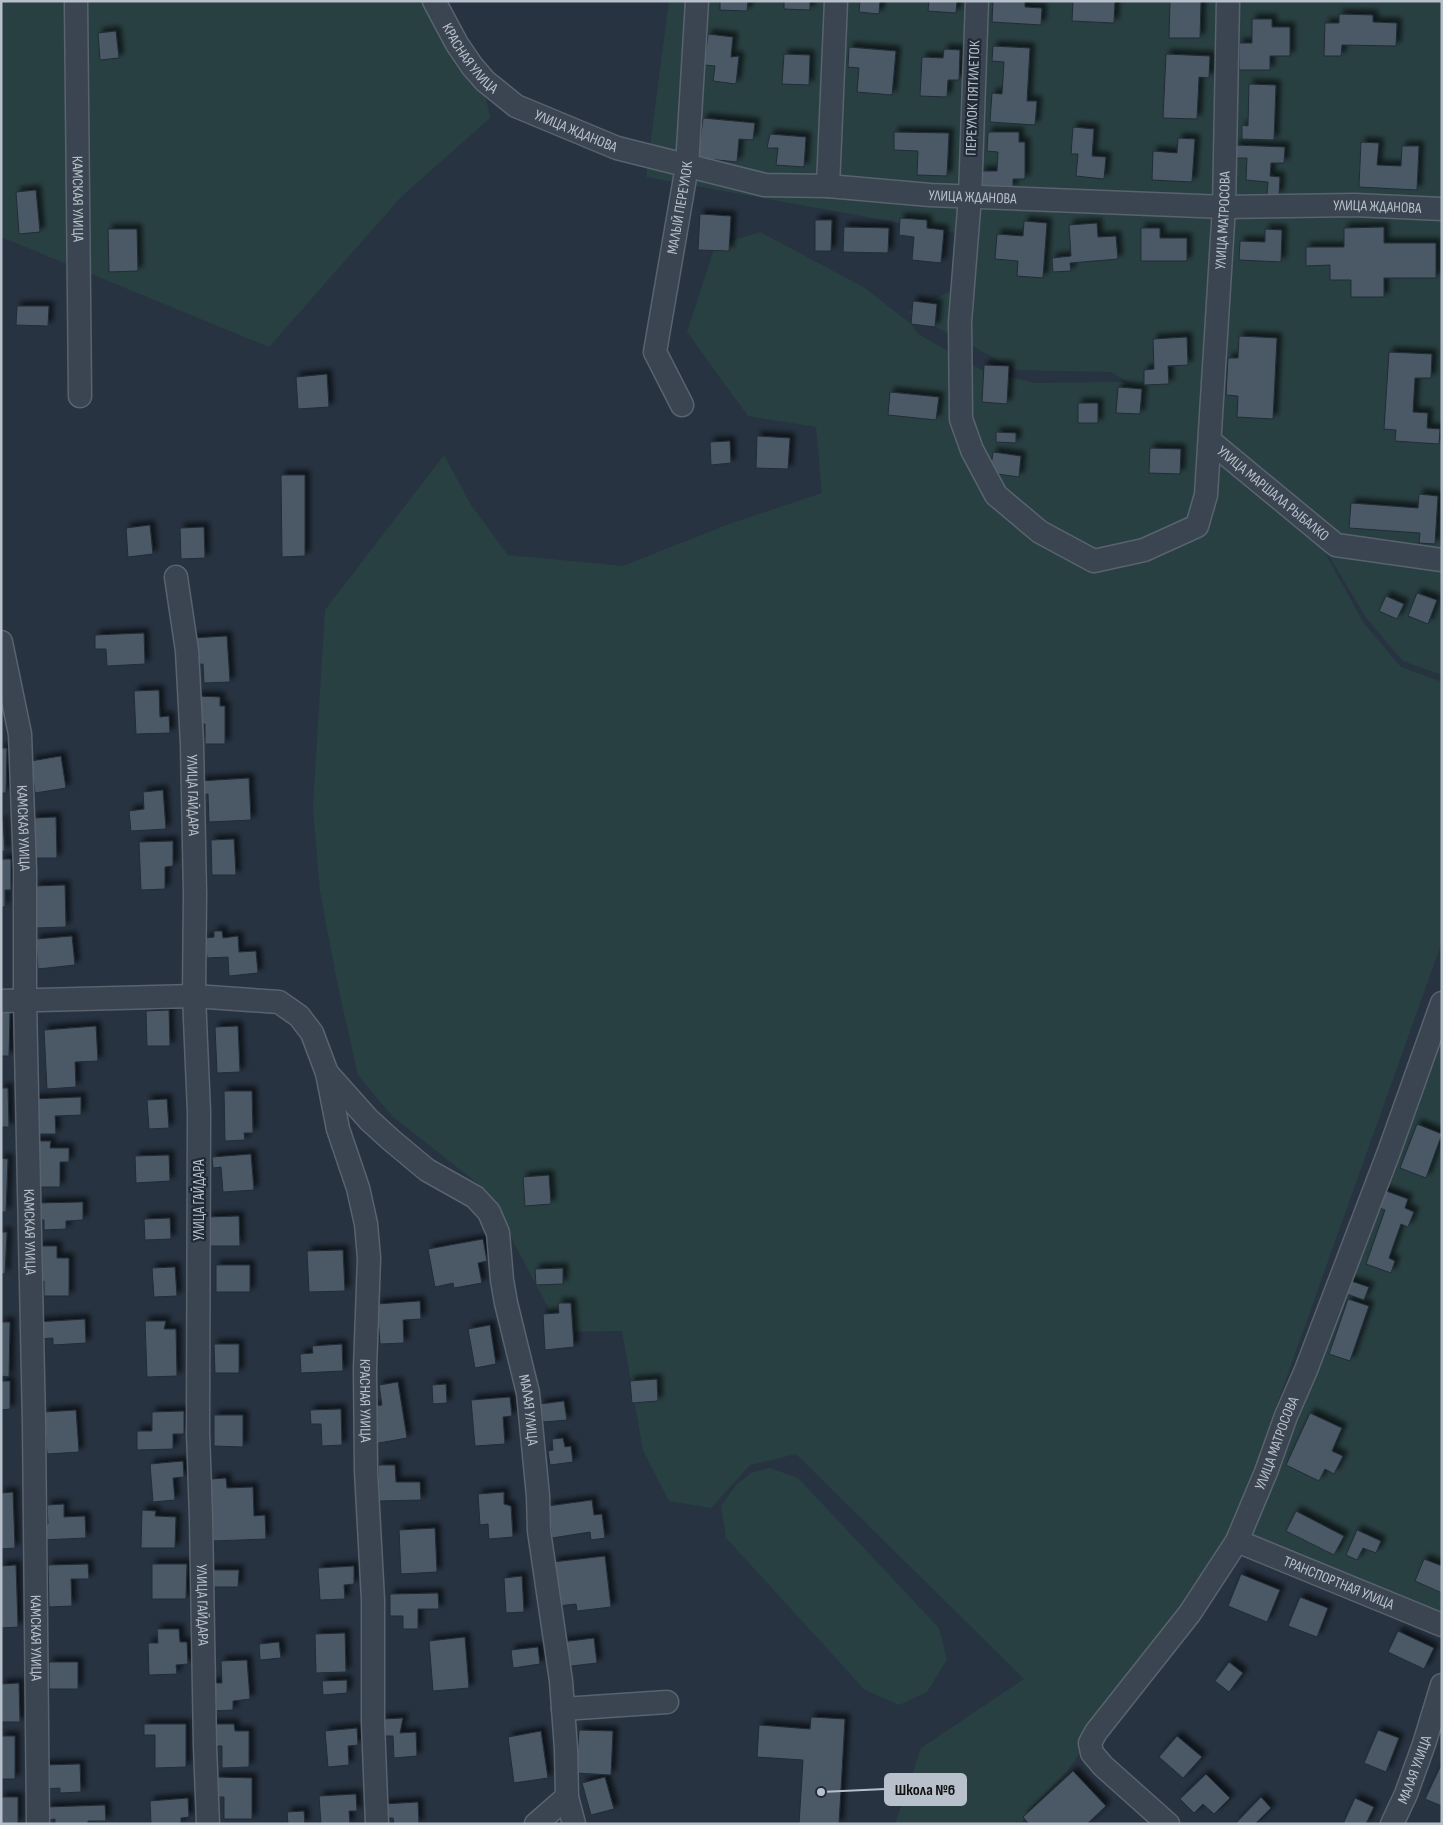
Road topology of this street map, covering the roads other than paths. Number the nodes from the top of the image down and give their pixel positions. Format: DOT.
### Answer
graph roads {
  1 [pos="76,1"];
  2 [pos="434,1"];
  3 [pos="696,1"];
  4 [pos="836,1"];
  5 [pos="976,1"];
  6 [pos="1228,1"];
  7 [pos="516,106"];
  8 [pos="687,166"];
  9 [pos="828,186"];
  10 [pos="970,196"];
  11 [pos="1224,207"];
  12 [pos="1442,209"];
  13 [pos="80,396"];
  14 [pos="682,406"];
  15 [pos="1210,441"];
  16 [pos="996,494"];
  17 [pos="1442,560"];
  18 [pos="176,577"];
  19 [pos="1,642"];
  20 [pos="194,996"];
  21 [pos="25,1000"];
  22 [pos="1,1001"];
  23 [pos="1442,1003"];
  24 [pos="327,1073"];
  25 [pos="1237,1541"];
  26 [pos="1442,1624"];
  27 [pos="1442,1685"];
  28 [pos="668,1702"];
  29 [pos="563,1709"];
  30 [pos="567,1798"];
  31 [pos="38,1824"];
  32 [pos="208,1824"];
  33 [pos="377,1824"];
  34 [pos="536,1824"];
  35 [pos="574,1824"];
  36 [pos="1168,1824"];
  37 [pos="1392,1824"];
  1 -- 13 [label="street, КАМСКАЯ УЛИЦА"];
  2 -- 7 [label="street, КРАСНАЯ УЛИЦА"];
  3 -- 8 [label="street, МАЛЫЙ ПЕРЕУЛОК"];
  4 -- 9 [label="street"];
  5 -- 10 [label="street, ПЕРЕУЛОК ПЯТИЛЕТОК"];
  6 -- 11 [label="street, УЛИЦА МАТРОСОВА"];
  7 -- 8 [label="street, УЛИЦА ЖДАНОВА"];
  8 -- 9 [label="street, УЛИЦА ЖДАНОВА"];
  8 -- 14 [label="street, МАЛЫЙ ПЕРЕУЛОК"];
  9 -- 10 [label="street, УЛИЦА ЖДАНОВА"];
  10 -- 11 [label="street, УЛИЦА ЖДАНОВА"];
  10 -- 16 [label="street, ПЕРЕУЛОК ПЯТИЛЕТОК"];
  11 -- 12 [label="street, УЛИЦА ЖДАНОВА"];
  11 -- 15 [label="street, УЛИЦА МАТРОСОВА"];
  15 -- 16 [label="street, УЛИЦА МАРШАЛА РЫБАЛКО"];
  15 -- 17 [label="street, УЛИЦА МАРШАЛА РЫБАЛКО"];
  18 -- 20 [label="street, УЛИЦА ГАЙДАРА"];
  19 -- 21 [label="street, КАМСКАЯ УЛИЦА"];
  20 -- 21 [label="street"];
  20 -- 24 [label="street, КРАСНАЯ УЛИЦА"];
  20 -- 32 [label="street, УЛИЦА ГАЙДАРА"];
  21 -- 22 [label="street"];
  21 -- 31 [label="street, КАМСКАЯ УЛИЦА"];
  23 -- 25 [label="street, УЛИЦА МАТРОСОВА"];
  24 -- 29 [label="street, МАЛАЯ УЛИЦА"];
  24 -- 33 [label="street, КРАСНАЯ УЛИЦА"];
  25 -- 26 [label="street, ТРАНСПОРТНАЯ УЛИЦА"];
  25 -- 36 [label="street, УЛИЦА МАТРОСОВА"];
  27 -- 37 [label="street, МАЛАЯ УЛИЦА"];
  28 -- 29 [label="street"];
  29 -- 30 [label="street, МАЛАЯ УЛИЦА"];
  30 -- 34 [label="street"];
  30 -- 35 [label="street, МАЛАЯ УЛИЦА"];
}
